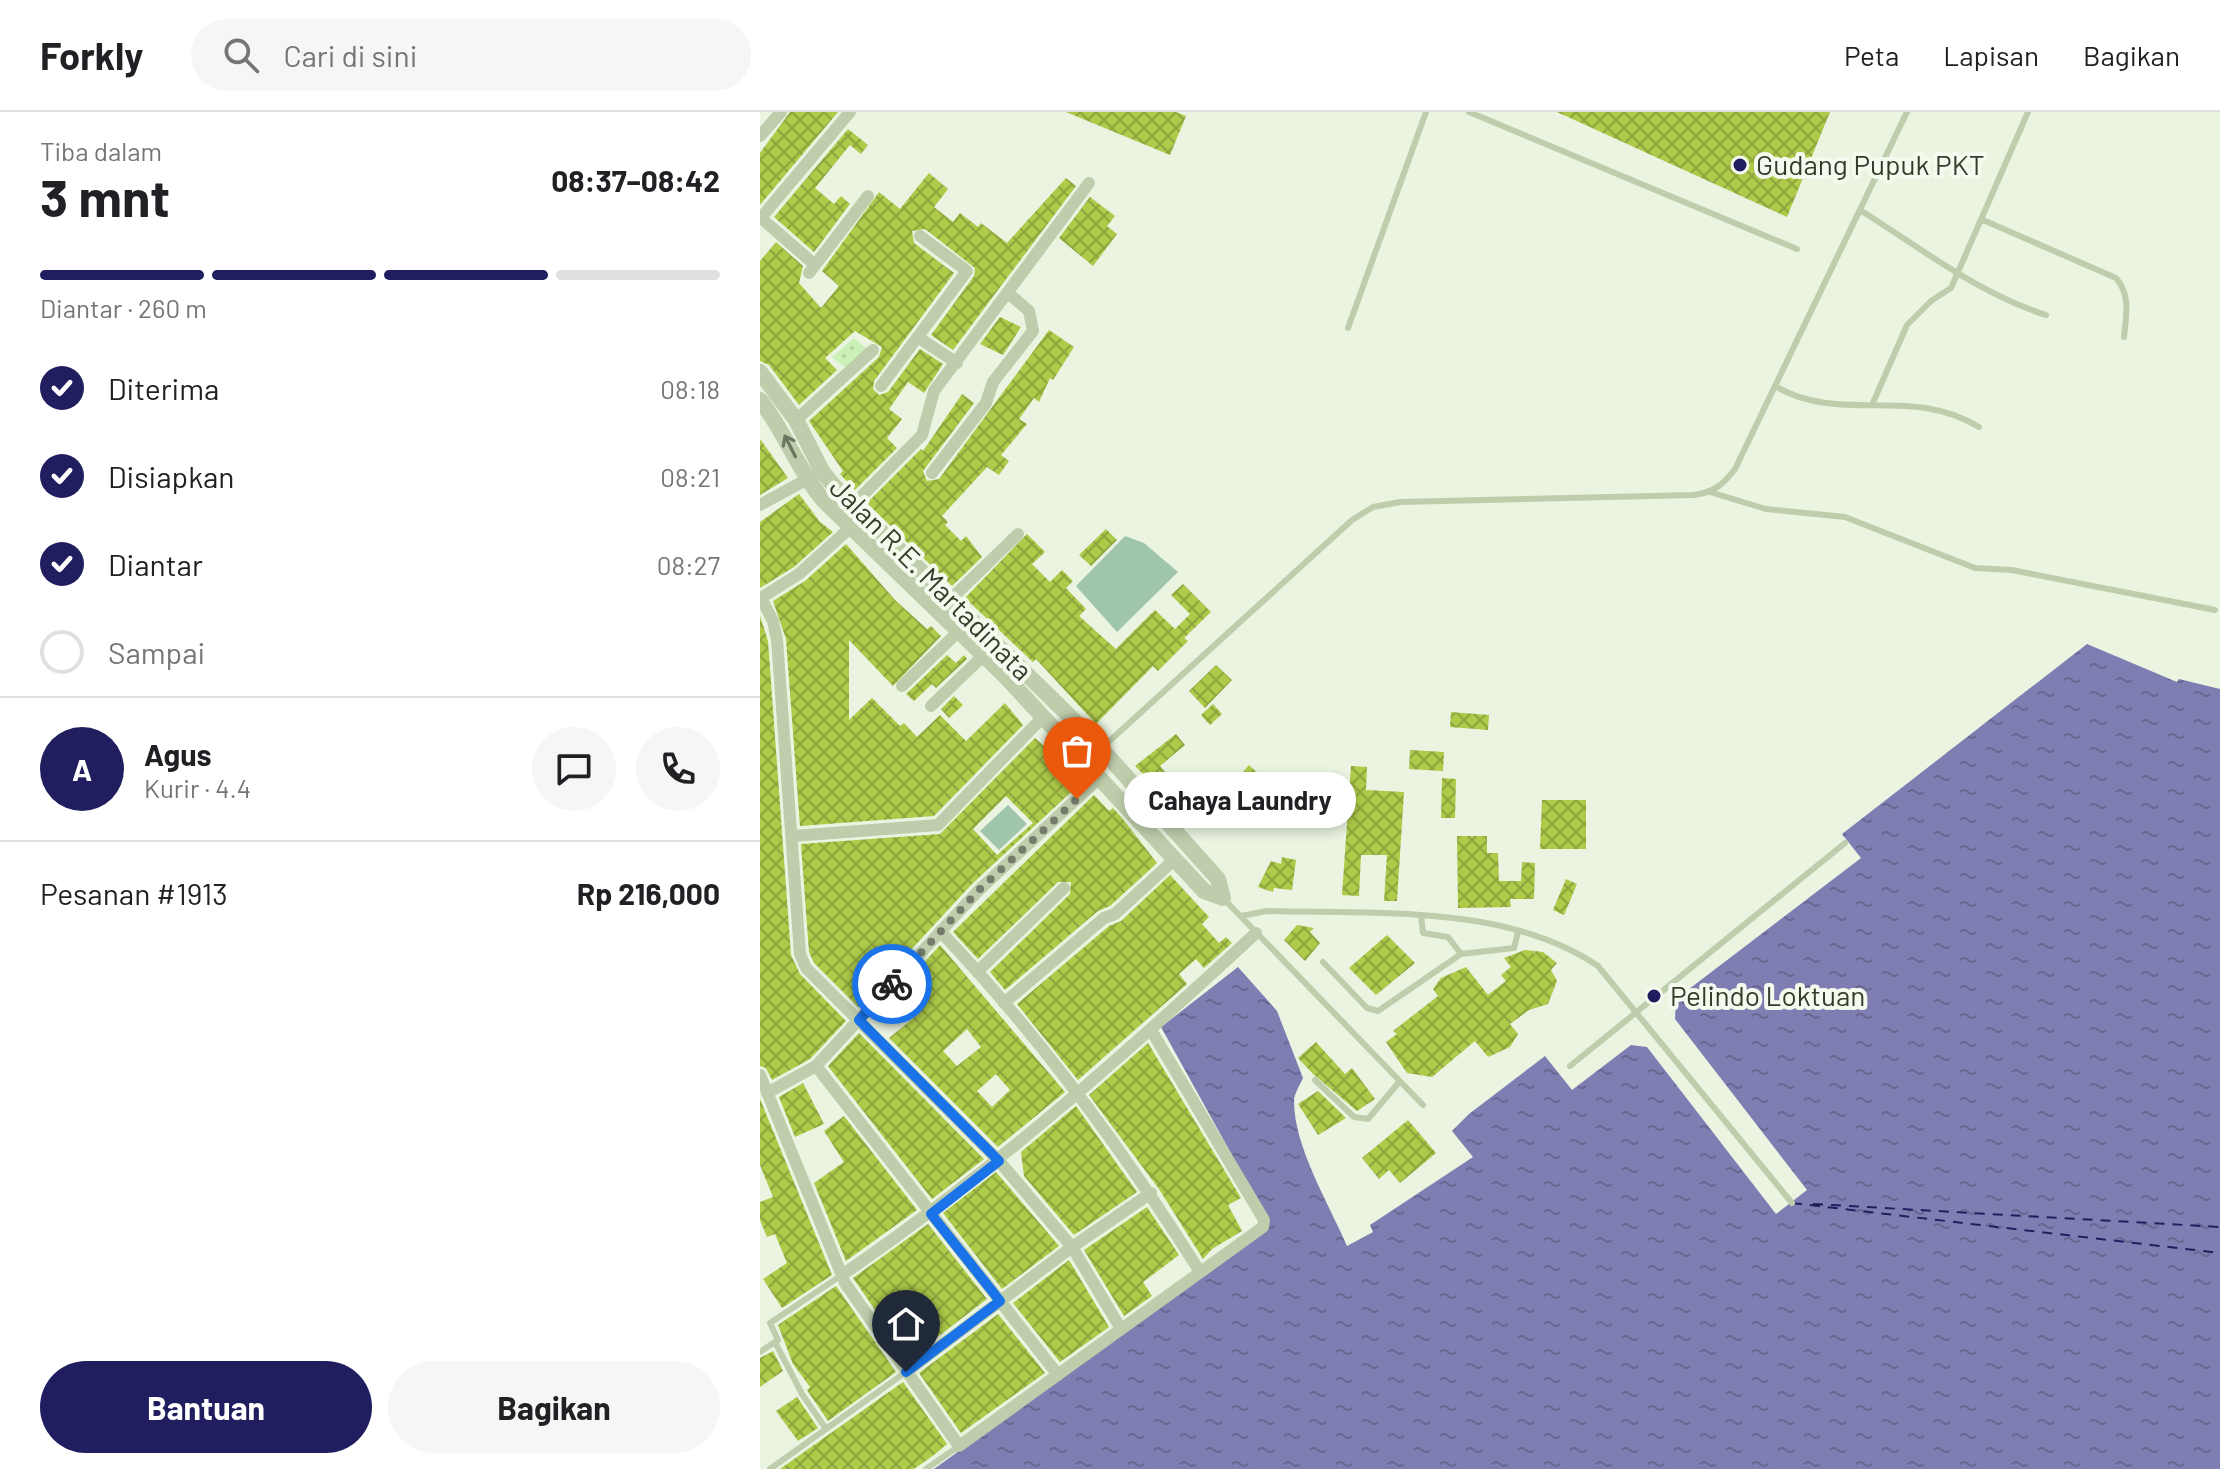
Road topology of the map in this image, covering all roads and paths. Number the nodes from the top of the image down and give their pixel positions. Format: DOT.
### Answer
graph roads {
  1 [pos="781,112"];
  2 [pos="850,112"];
  3 [pos="1426,112"];
  4 [pos="1469,112"];
  5 [pos="1907,112"];
  6 [pos="2028,112"];
  7 [pos="760,136"];
  8 [pos="1089,183"];
  9 [pos="868,196"];
  10 [pos="1860,210"];
  11 [pos="760,219"];
  12 [pos="1983,220"];
  13 [pos="920,236"];
  14 [pos="1797,249"];
  15 [pos="1956,271"];
  16 [pos="1008,293"];
  17 [pos="2046,315"];
  18 [pos="1348,328"];
  19 [pos="2124,337"];
  20 [pos="919,338"];
  21 [pos="873,350"];
  22 [pos="957,363"];
  23 [pos="760,372"];
  24 [pos="881,386"];
  25 [pos="1775,386"];
  26 [pos="760,400"];
  27 [pos="1872,405"];
  28 [pos="796,420"];
  29 [pos="1979,427"];
  30 [pos="932,473"];
  31 [pos="814,475"];
  32 [pos="1710,492"];
  33 [pos="760,505"];
  34 [pos="852,506"];
  35 [pos="850,528"];
  36 [pos="1018,534"];
  37 [pos="950,600"];
  38 [pos="2215,610"];
  39 [pos="773,621"];
  40 [pos="760,629"];
  41 [pos="958,632"];
  42 [pos="983,656"];
  43 [pos="902,686"];
  44 [pos="931,706"];
  45 [pos="1043,717"];
  46 [pos="1096,742"];
  47 [pos="1075,751"];
  48 [pos="1099,778"];
  49 [pos="793,836"];
  50 [pos="1845,843"];
  51 [pos="1175,859"];
  52 [pos="1218,879"];
  53 [pos="1064,888"];
  54 [pos="1204,891"];
  55 [pos="1223,898"];
  56 [pos="1241,916"];
  57 [pos="1421,916"];
  58 [pos="940,931"];
  59 [pos="1518,932"];
  60 [pos="1256,933"];
  61 [pos="1461,954"];
  62 [pos="1323,962"];
  63 [pos="977,972"];
  64 [pos="1004,1003"];
  65 [pos="1636,1013"];
  66 [pos="859,1020"];
  67 [pos="1151,1030"];
  68 [pos="816,1066"];
  69 [pos="1570,1066"];
  70 [pos="760,1075"];
  71 [pos="1315,1080"];
  72 [pos="1400,1081"];
  73 [pos="767,1093"];
  74 [pos="1081,1094"];
  75 [pos="1423,1105"];
  76 [pos="999,1161"];
  77 [pos="1151,1193"];
  78 [pos="1792,1203"];
  79 [pos="931,1214"];
  80 [pos="1072,1247"];
  81 [pos="1200,1272"];
  82 [pos="842,1275"];
  83 [pos="1000,1301"];
  84 [pos="1121,1329"];
  85 [pos="775,1342"];
  86 [pos="760,1352"];
  87 [pos="906,1372"];
  88 [pos="1058,1375"];
  89 [pos="826,1429"];
  90 [pos="959,1446"];
  91 [pos="770,1469"];
  92 [pos="926,1469"];
  1 -- 7 [label="street"];
  2 -- 11 [label="street"];
  3 -- 18 [label="lane"];
  4 -- 14 [label="lane"];
  5 -- 10 [label="lane"];
  6 -- 12 [label="lane"];
  8 -- 16 [label="street"];
  9 -- 11 [label="street"];
  10 -- 15 [label="lane"];
  10 -- 25 [label="lane"];
  12 -- 15 [label="lane"];
  12 -- 19 [label="lane"];
  13 -- 20 [label="street"];
  15 -- 17 [label="lane"];
  15 -- 27 [label="lane"];
  16 -- 22 [label="street"];
  16 -- 30 [label="street"];
  20 -- 22 [label="street"];
  20 -- 24 [label="street"];
  21 -- 28 [label="street"];
  22 -- 34 [label="street"];
  23 -- 28 [label="street, Jalan R.E. Martadinata"];
  25 -- 27 [label="lane"];
  25 -- 32 [label="lane"];
  31 -- 26 [label="street, Jalan R.E. Martadinata, one-way"];
  27 -- 29 [label="lane"];
  28 -- 31 [label="street, Jalan R.E. Martadinata"];
  31 -- 33 [label="street"];
  31 -- 34 [label="street, Jalan R.E. Martadinata"];
  31 -- 35 [label="street, Jalan R.E. Martadinata"];
  32 -- 38 [label="lane"];
  32 -- 46 [label="lane"];
  34 -- 37 [label="street, Jalan R.E. Martadinata"];
  35 -- 39 [label="street"];
  35 -- 41 [label="street, Jalan R.E. Martadinata"];
  36 -- 37 [label="street"];
  37 -- 46 [label="street, Jalan R.E. Martadinata"];
  39 -- 40 [label="street"];
  39 -- 49 [label="street"];
  41 -- 42 [label="street, Jalan R.E. Martadinata"];
  41 -- 43 [label="street"];
  42 -- 44 [label="street"];
  42 -- 45 [label="street, Jalan R.E. Martadinata"];
  45 -- 47 [label="street, Jalan R.E. Martadinata"];
  45 -- 49 [label="street"];
  46 -- 47 [label="street"];
  46 -- 52 [label="street, Jalan R.E. Martadinata"];
  47 -- 48 [label="street, Jalan R.E. Martadinata"];
  48 -- 51 [label="street, Jalan R.E. Martadinata"];
  48 -- 58 [label="street"];
  49 -- 66 [label="street"];
  50 -- 65 [label="lane"];
  51 -- 54 [label="street, Jalan R.E. Martadinata"];
  51 -- 64 [label="street"];
  52 -- 54 [label="street"];
  52 -- 55 [label="street"];
  53 -- 63 [label="street"];
  54 -- 55 [label="street"];
  55 -- 56 [label="lane"];
  56 -- 57 [label="lane"];
  56 -- 60 [label="lane"];
  57 -- 59 [label="lane"];
  57 -- 61 [label="lane"];
  58 -- 63 [label="street"];
  58 -- 66 [label="street"];
  59 -- 61 [label="lane"];
  59 -- 65 [label="lane"];
  60 -- 67 [label="street"];
  60 -- 72 [label="lane"];
  61 -- 62 [label="lane"];
  63 -- 64 [label="street"];
  64 -- 74 [label="street"];
  65 -- 69 [label="lane"];
  65 -- 78 [label="lane"];
  66 -- 68 [label="street"];
  66 -- 76 [label="street"];
  67 -- 74 [label="street"];
  67 -- 81 [label="street"];
  68 -- 73 [label="street"];
  68 -- 79 [label="street"];
  70 -- 73 [label="street"];
  71 -- 72 [label="lane"];
  72 -- 75 [label="lane"];
  73 -- 82 [label="street"];
  74 -- 76 [label="street"];
  74 -- 77 [label="street"];
  76 -- 79 [label="street"];
  76 -- 80 [label="street"];
  77 -- 80 [label="street"];
  77 -- 81 [label="street"];
  79 -- 82 [label="street"];
  79 -- 83 [label="street"];
  80 -- 83 [label="street"];
  80 -- 84 [label="street"];
  81 -- 84 [label="street"];
  82 -- 85 [label="lane"];
  82 -- 87 [label="street"];
  83 -- 87 [label="street"];
  83 -- 88 [label="street"];
  84 -- 88 [label="street"];
  85 -- 86 [label="lane"];
  85 -- 89 [label="lane"];
  87 -- 89 [label="lane"];
  87 -- 90 [label="street"];
  88 -- 90 [label="street"];
  89 -- 91 [label="lane"];
  90 -- 92 [label="lane"];
}
